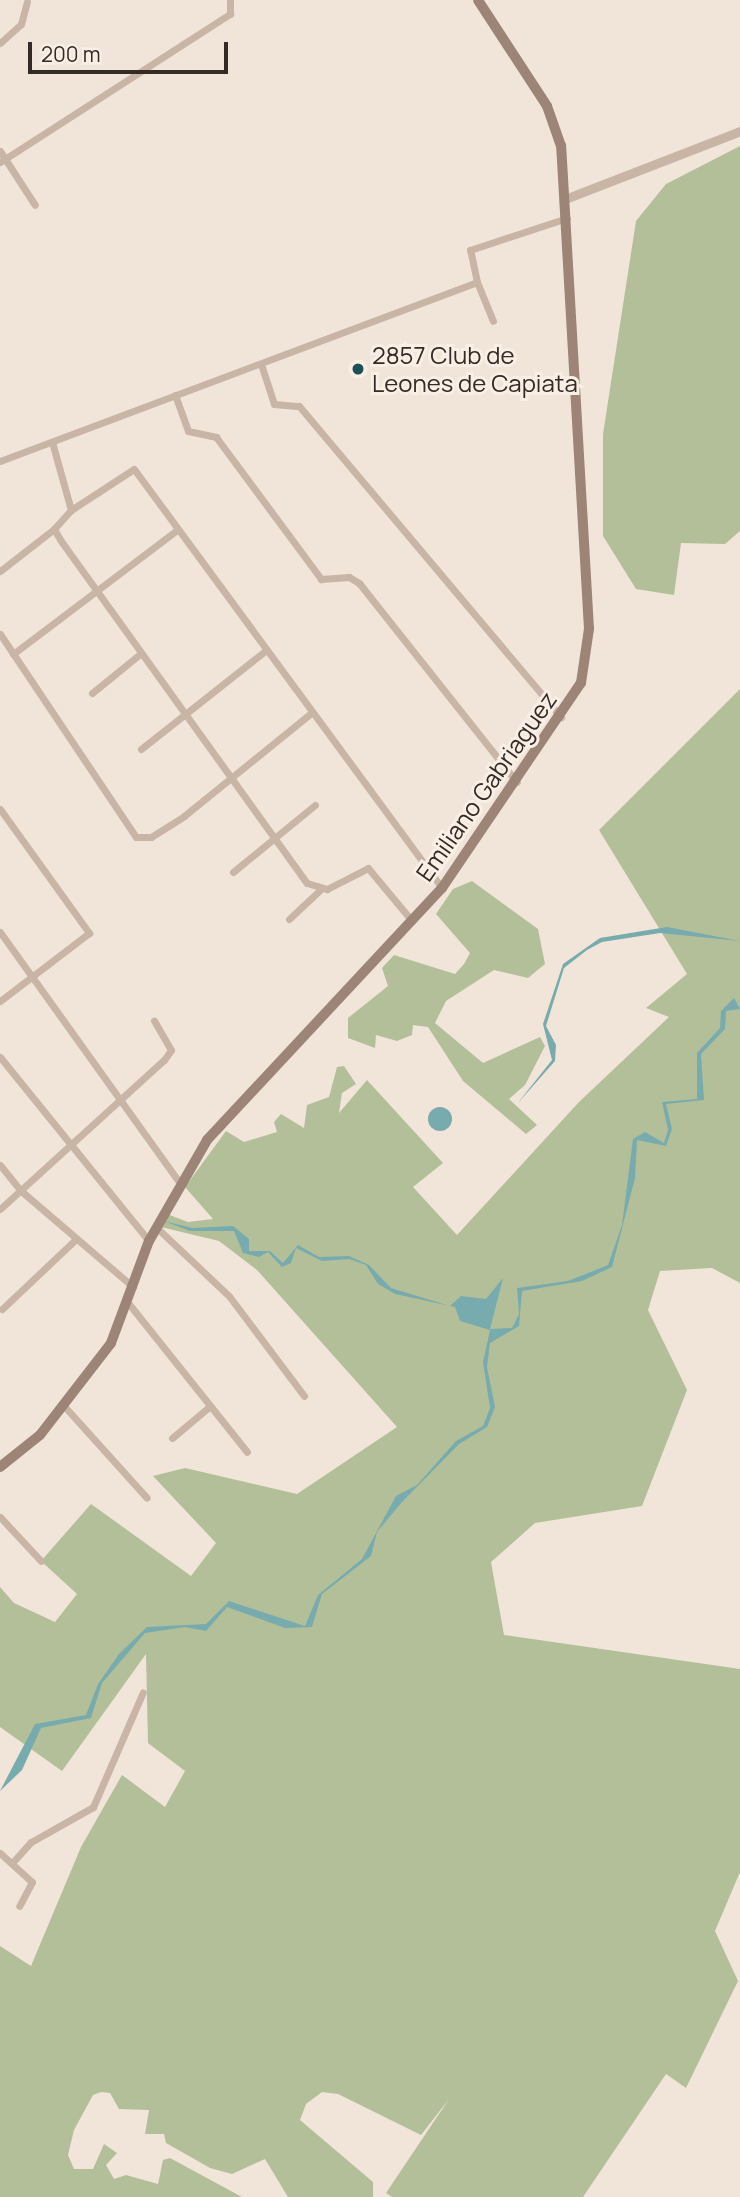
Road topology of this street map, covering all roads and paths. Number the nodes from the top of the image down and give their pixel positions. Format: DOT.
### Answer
graph roads {
  1 [pos="230,0"];
  2 [pos="478,0"];
  3 [pos="27,2"];
  4 [pos="0,43"];
  5 [pos="740,131"];
  6 [pos="1,157"];
  7 [pos="565,199"];
  8 [pos="35,205"];
  9 [pos="567,218"];
  10 [pos="477,282"];
  11 [pos="494,321"];
  12 [pos="261,364"];
  13 [pos="175,396"];
  14 [pos="51,442"];
  15 [pos="0,461"];
  16 [pos="71,510"];
  17 [pos="54,529"];
  18 [pos="177,530"];
  19 [pos="0,571"];
  20 [pos="94,590"];
  21 [pos="0,634"];
  22 [pos="265,651"];
  23 [pos="140,653"];
  24 [pos="13,654"];
  25 [pos="92,693"];
  26 [pos="184,713"];
  27 [pos="310,714"];
  28 [pos="561,718"];
  29 [pos="141,750"];
  30 [pos="230,775"];
  31 [pos="518,783"];
  32 [pos="314,805"];
  33 [pos="0,809"];
  34 [pos="275,839"];
  35 [pos="233,872"];
  36 [pos="442,888"];
  37 [pos="320,890"];
  38 [pos="289,919"];
  39 [pos="412,921"];
  40 [pos="0,932"];
  41 [pos="30,972"];
  42 [pos="0,1001"];
  43 [pos="154,1021"];
  44 [pos="0,1057"];
  45 [pos="122,1104"];
  46 [pos="70,1147"];
  47 [pos="0,1165"];
  48 [pos="178,1181"];
  49 [pos="20,1190"];
  50 [pos="0,1209"];
  51 [pos="156,1227"];
  52 [pos="75,1240"];
  53 [pos="149,1241"];
  54 [pos="134,1288"];
  55 [pos="129,1304"];
  56 [pos="2,1309"];
  57 [pos="304,1396"];
  58 [pos="65,1407"];
  59 [pos="209,1407"];
  60 [pos="172,1438"];
  61 [pos="247,1452"];
  62 [pos="2,1462"];
  63 [pos="147,1498"];
  64 [pos="0,1517"];
  65 [pos="41,1561"];
  66 [pos="143,1692"];
  67 [pos="0,1853"];
  68 [pos="12,1863"];
  69 [pos="19,1906"];
  1 -- 6 [label="street"];
  2 -- 7 [label="main road, Emiliano Gabriaguez"];
  3 -- 4 [label="street"];
  5 -- 7 [label="street"];
  6 -- 8 [label="street"];
  7 -- 9 [label="main road, Emiliano Gabriaguez"];
  9 -- 10 [label="street"];
  9 -- 28 [label="main road, Emiliano Gabriaguez"];
  10 -- 11 [label="street"];
  10 -- 12 [label="street"];
  12 -- 13 [label="street"];
  12 -- 28 [label="street"];
  13 -- 14 [label="street"];
  13 -- 31 [label="street"];
  14 -- 15 [label="street"];
  14 -- 16 [label="street"];
  16 -- 17 [label="street"];
  16 -- 18 [label="street"];
  17 -- 19 [label="street"];
  17 -- 20 [label="street"];
  18 -- 20 [label="street"];
  18 -- 22 [label="street"];
  20 -- 23 [label="street"];
  20 -- 24 [label="street"];
  21 -- 24 [label="street"];
  22 -- 26 [label="street"];
  22 -- 27 [label="street"];
  23 -- 25 [label="street"];
  23 -- 26 [label="street"];
  24 -- 30 [label="street"];
  26 -- 29 [label="street"];
  26 -- 30 [label="street"];
  27 -- 30 [label="street"];
  27 -- 36 [label="street"];
  28 -- 31 [label="main road, Emiliano Gabriaguez"];
  30 -- 34 [label="street"];
  31 -- 36 [label="main road, Emiliano Gabriaguez"];
  32 -- 34 [label="street"];
  33 -- 41 [label="street"];
  34 -- 35 [label="street"];
  34 -- 37 [label="street"];
  36 -- 39 [label="main road, Emiliano Gabriaguez"];
  37 -- 38 [label="street"];
  37 -- 39 [label="street"];
  39 -- 48 [label="main road, Emiliano Gabriaguez"];
  40 -- 41 [label="street"];
  41 -- 42 [label="street"];
  41 -- 45 [label="street"];
  43 -- 45 [label="street"];
  44 -- 46 [label="street"];
  45 -- 46 [label="street"];
  45 -- 48 [label="street"];
  46 -- 49 [label="street"];
  46 -- 53 [label="street"];
  47 -- 49 [label="street"];
  48 -- 51 [label="main road, Emiliano Gabriaguez"];
  49 -- 50 [label="street"];
  49 -- 52 [label="street"];
  51 -- 53 [label="main road, Emiliano Gabriaguez"];
  51 -- 57 [label="street"];
  52 -- 54 [label="street"];
  52 -- 56 [label="street"];
  53 -- 54 [label="main road, Emiliano Gabriaguez"];
  54 -- 55 [label="main road, Emiliano Gabriaguez"];
  55 -- 58 [label="main road, Emiliano Gabriaguez"];
  55 -- 59 [label="street"];
  58 -- 62 [label="main road, Emiliano Gabriaguez"];
  58 -- 63 [label="street"];
  59 -- 60 [label="street"];
  59 -- 61 [label="street"];
  64 -- 65 [label="street"];
  66 -- 68 [label="street"];
  67 -- 68 [label="street"];
  68 -- 69 [label="street"];
}
